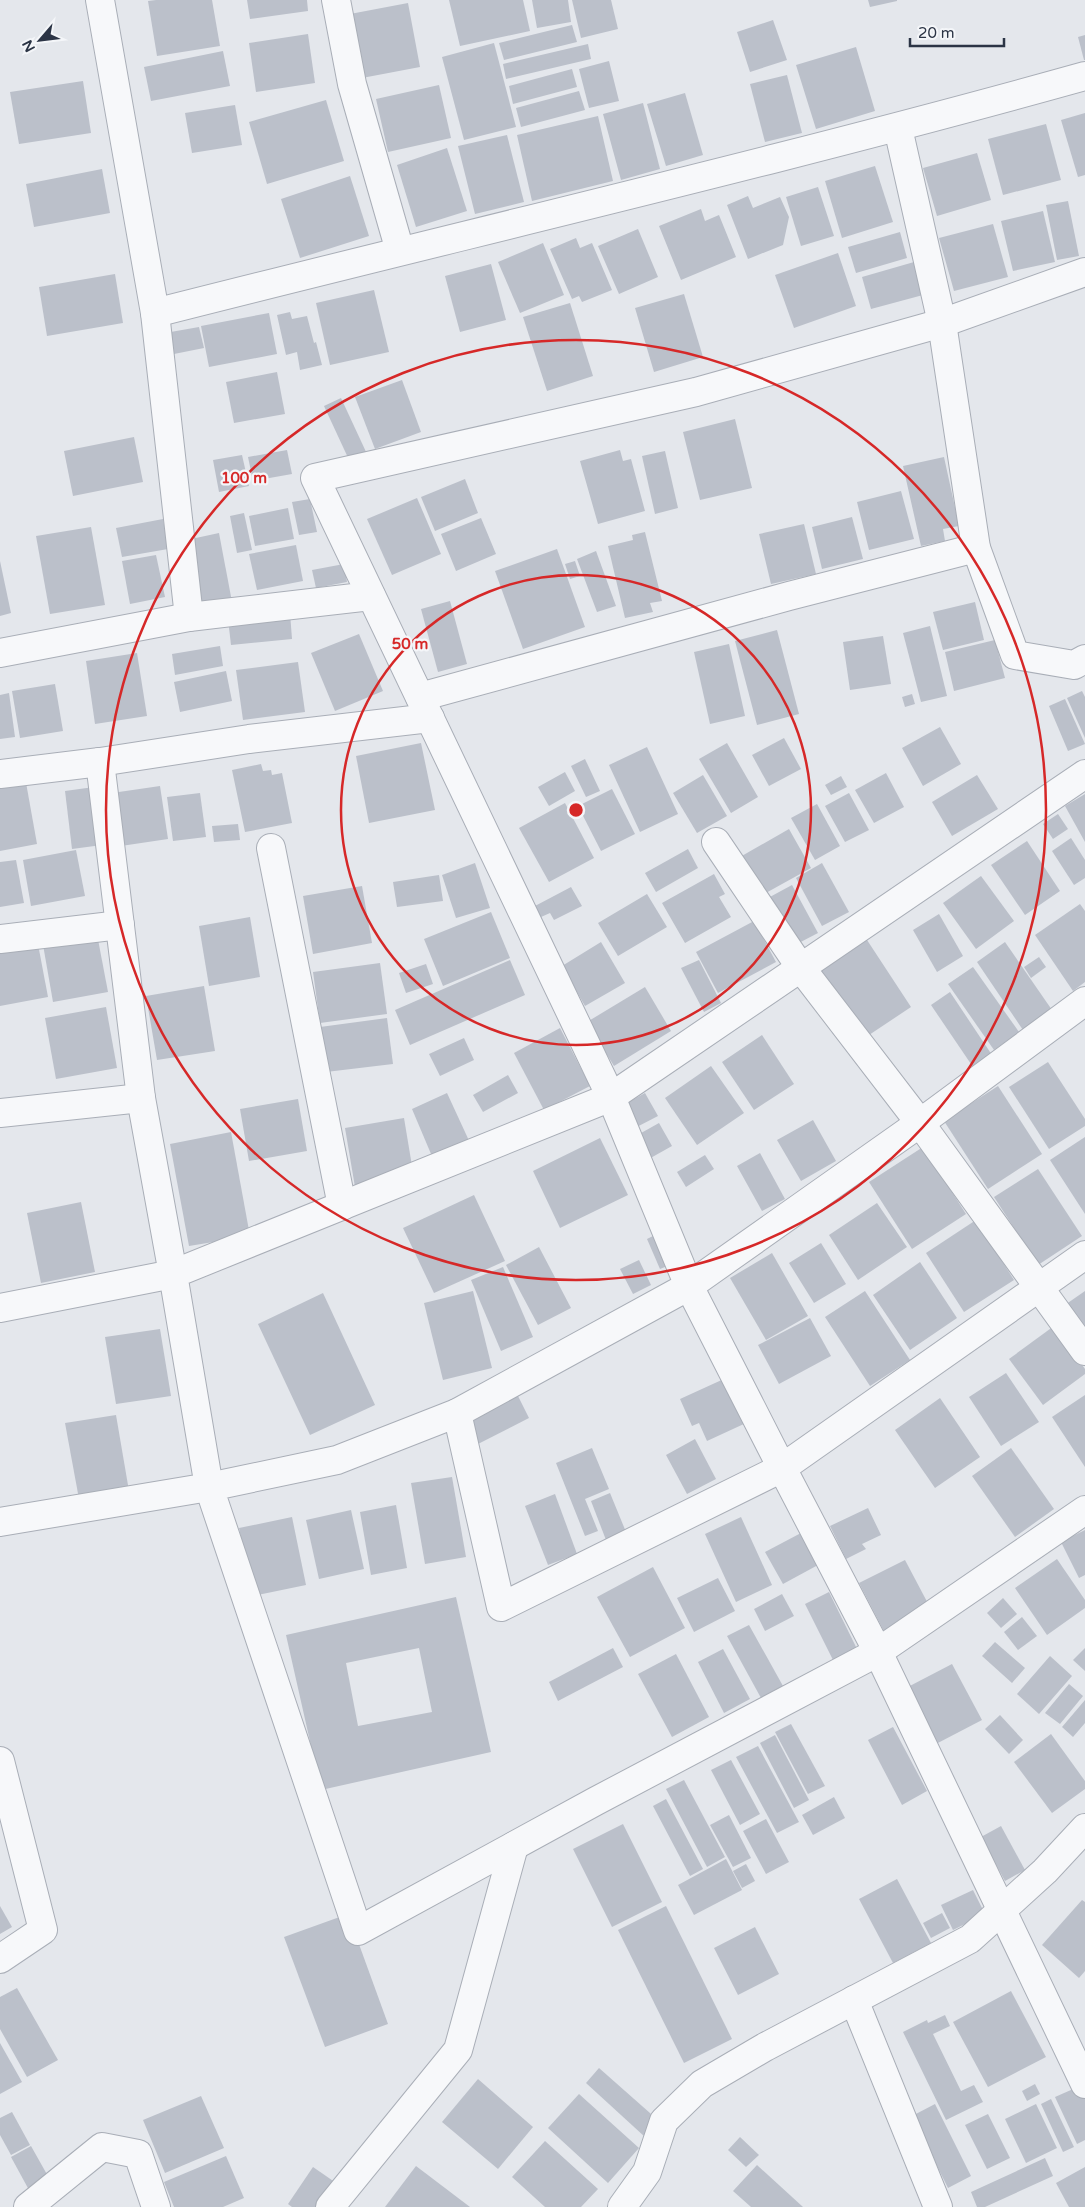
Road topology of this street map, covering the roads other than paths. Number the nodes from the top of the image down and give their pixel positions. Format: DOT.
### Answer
graph roads {
  1 [pos="100,0"];
  2 [pos="336,0"];
  3 [pos="1085,76"];
  4 [pos="898,128"];
  5 [pos="400,250"];
  6 [pos="1085,272"];
  7 [pos="155,313"];
  8 [pos="942,323"];
  9 [pos="976,548"];
  10 [pos="371,596"];
  11 [pos="189,618"];
  12 [pos="0,653"];
  13 [pos="1085,659"];
  14 [pos="425,708"];
  15 [pos="100,762"];
  16 [pos="0,774"];
  17 [pos="1085,774"];
  18 [pos="716,842"];
  19 [pos="271,848"];
  20 [pos="120,925"];
  21 [pos="0,939"];
  22 [pos="801,968"];
  23 [pos="1085,1001"];
  24 [pos="612,1097"];
  25 [pos="141,1098"];
  26 [pos="0,1114"];
  27 [pos="920,1123"];
  28 [pos="342,1206"];
  29 [pos="1085,1255"];
  30 [pos="173,1274"];
  31 [pos="689,1286"];
  32 [pos="1040,1288"];
  33 [pos="0,1308"];
  34 [pos="1085,1351"];
  35 [pos="458,1414"];
  36 [pos="782,1468"];
  37 [pos="208,1487"];
  38 [pos="1085,1510"];
  39 [pos="0,1522"];
  40 [pos="878,1652"];
  41 [pos="0,1761"];
  42 [pos="1085,1828"];
  43 [pos="514,1846"];
  44 [pos="1002,1910"];
  45 [pos="0,1959"];
  46 [pos="854,2000"];
  47 [pos="1085,2084"];
  48 [pos="28,2207"];
  49 [pos="156,2207"];
  50 [pos="330,2207"];
  51 [pos="622,2207"];
  52 [pos="938,2207"];
  1 -- 7 [label="street"];
  2 -- 5 [label="street"];
  3 -- 4 [label="street"];
  4 -- 5 [label="street"];
  4 -- 8 [label="street"];
  5 -- 7 [label="street"];
  6 -- 8 [label="street"];
  7 -- 11 [label="street"];
  8 -- 9 [label="street"];
  8 -- 10 [label="street"];
  9 -- 13 [label="street"];
  9 -- 14 [label="street"];
  10 -- 11 [label="street"];
  10 -- 14 [label="street"];
  11 -- 12 [label="street"];
  14 -- 15 [label="street"];
  14 -- 24 [label="street"];
  15 -- 16 [label="street"];
  15 -- 20 [label="street"];
  17 -- 22 [label="street"];
  18 -- 22 [label="street"];
  19 -- 28 [label="street"];
  20 -- 21 [label="street"];
  20 -- 25 [label="street"];
  22 -- 24 [label="street"];
  22 -- 27 [label="street"];
  23 -- 27 [label="street"];
  24 -- 28 [label="street"];
  24 -- 31 [label="street"];
  25 -- 26 [label="street"];
  25 -- 30 [label="street"];
  27 -- 31 [label="street"];
  27 -- 32 [label="street"];
  28 -- 30 [label="street"];
  29 -- 32 [label="street"];
  30 -- 33 [label="street"];
  30 -- 37 [label="street"];
  31 -- 35 [label="street"];
  31 -- 36 [label="street"];
  32 -- 34 [label="street"];
  32 -- 36 [label="street"];
  35 -- 36 [label="street"];
  35 -- 37 [label="street"];
  36 -- 40 [label="street"];
  37 -- 39 [label="street"];
  37 -- 43 [label="street"];
  38 -- 40 [label="street"];
  40 -- 43 [label="street"];
  40 -- 44 [label="street"];
  41 -- 45 [label="street"];
  42 -- 44 [label="street"];
  43 -- 50 [label="street"];
  44 -- 46 [label="street"];
  44 -- 47 [label="street"];
  46 -- 51 [label="street"];
  46 -- 52 [label="street"];
  48 -- 49 [label="street"];
}
